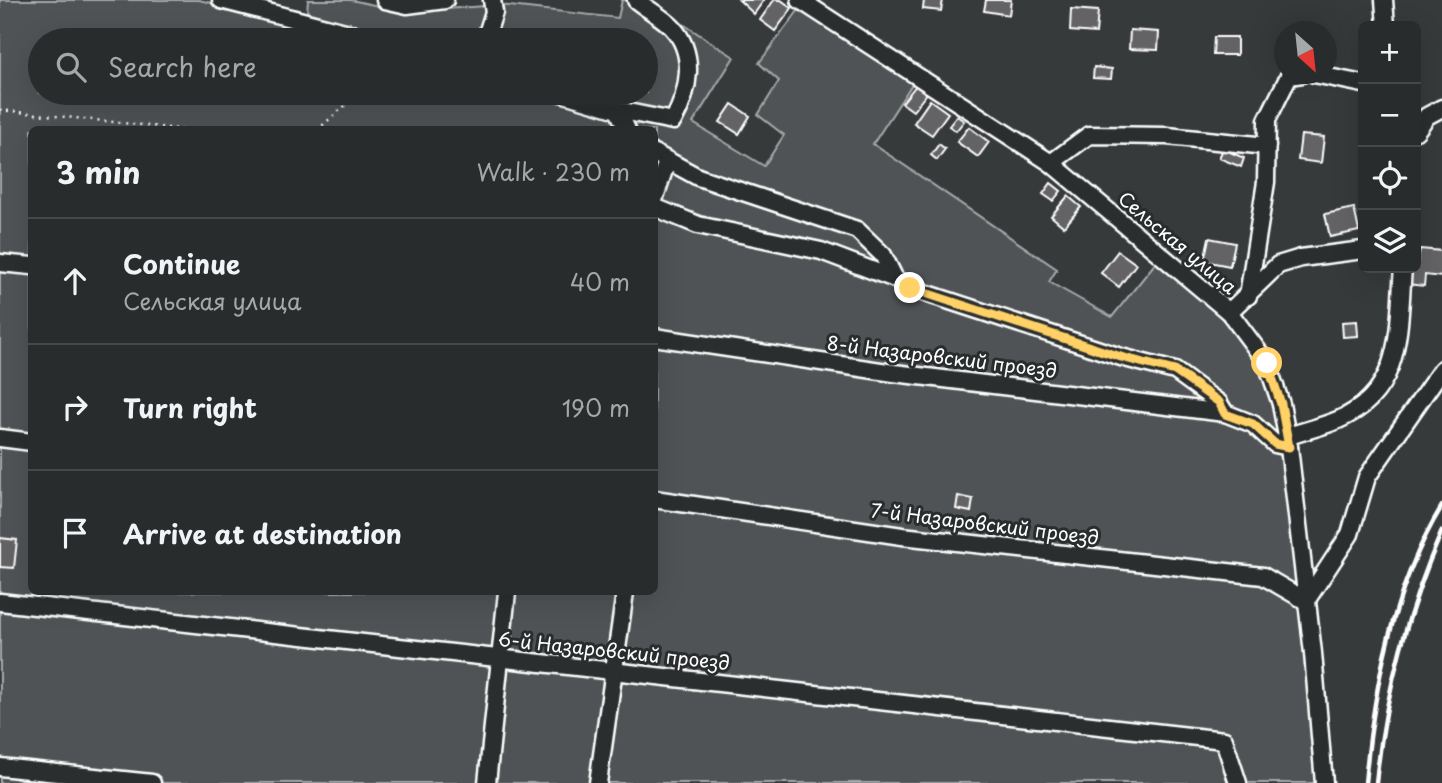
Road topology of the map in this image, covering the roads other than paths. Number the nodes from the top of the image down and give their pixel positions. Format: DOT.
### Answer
graph roads {
  1 [pos="221,0"];
  2 [pos="385,0"];
  3 [pos="445,0"];
  4 [pos="492,0"];
  5 [pos="636,0"];
  6 [pos="800,0"];
  7 [pos="1384,0"];
  8 [pos="1386,21"];
  9 [pos="330,28"];
  10 [pos="489,28"];
  11 [pos="1337,79"];
  12 [pos="1358,83"];
  13 [pos="1285,84"];
  14 [pos="601,105"];
  15 [pos="1442,108"];
  16 [pos="618,110"];
  17 [pos="1421,124"];
  18 [pos="625,126"];
  19 [pos="1267,146"];
  20 [pos="661,157"];
  21 [pos="1051,163"];
  22 [pos="658,175"];
  23 [pos="658,209"];
  24 [pos="1358,251"];
  25 [pos="0,262"];
  26 [pos="28,266"];
  27 [pos="1403,273"];
  28 [pos="895,279"];
  29 [pos="1248,296"];
  30 [pos="1229,312"];
  31 [pos="658,338"];
  32 [pos="1442,369"];
  33 [pos="1225,414"];
  34 [pos="0,438"];
  35 [pos="28,442"];
  36 [pos="1288,442"];
  37 [pos="658,500"];
  38 [pos="507,595"];
  39 [pos="625,595"];
  40 [pos="1306,601"];
  41 [pos="0,602"];
  42 [pos="499,661"];
  43 [pos="616,669"];
  44 [pos="0,767"];
  45 [pos="152,783"];
  46 [pos="487,783"];
  47 [pos="598,783"];
  48 [pos="1238,783"];
  49 [pos="1324,783"];
  1 -- 9 [label="street"];
  2 -- 3 [label="street"];
  4 -- 10 [label="street"];
  5 -- 16 [label="street"];
  6 -- 21 [label="street, Сельская улица"];
  7 -- 8 [label="street"];
  11 -- 12 [label="street"];
  13 -- 19 [label="street"];
  14 -- 16 [label="street"];
  15 -- 17 [label="street"];
  16 -- 18 [label="street"];
  19 -- 21 [label="street"];
  19 -- 29 [label="street"];
  20 -- 22 [label="street"];
  20 -- 28 [label="street"];
  21 -- 30 [label="street, Сельская улица"];
  23 -- 28 [label="street"];
  24 -- 29 [label="street"];
  25 -- 26 [label="street"];
  27 -- 36 [label="street"];
  28 -- 33 [label="street"];
  29 -- 30 [label="street"];
  30 -- 36 [label="street, Сельская улица"];
  31 -- 33 [label="street, 8-й Назаровский проезд"];
  32 -- 40 [label="street"];
  33 -- 36 [label="street"];
  34 -- 35 [label="street"];
  36 -- 40 [label="street, Сельская улица"];
  37 -- 40 [label="street, 7-й Назаровский проезд"];
  38 -- 42 [label="street"];
  39 -- 43 [label="street"];
  40 -- 49 [label="street, Сельская улица"];
  41 -- 42 [label="street, 6-й Назаровский проезд"];
  42 -- 43 [label="street, 6-й Назаровский проезд"];
  42 -- 46 [label="street"];
  43 -- 47 [label="street"];
  43 -- 48 [label="street, 6-й Назаровский проезд"];
  44 -- 45 [label="street"];
}
